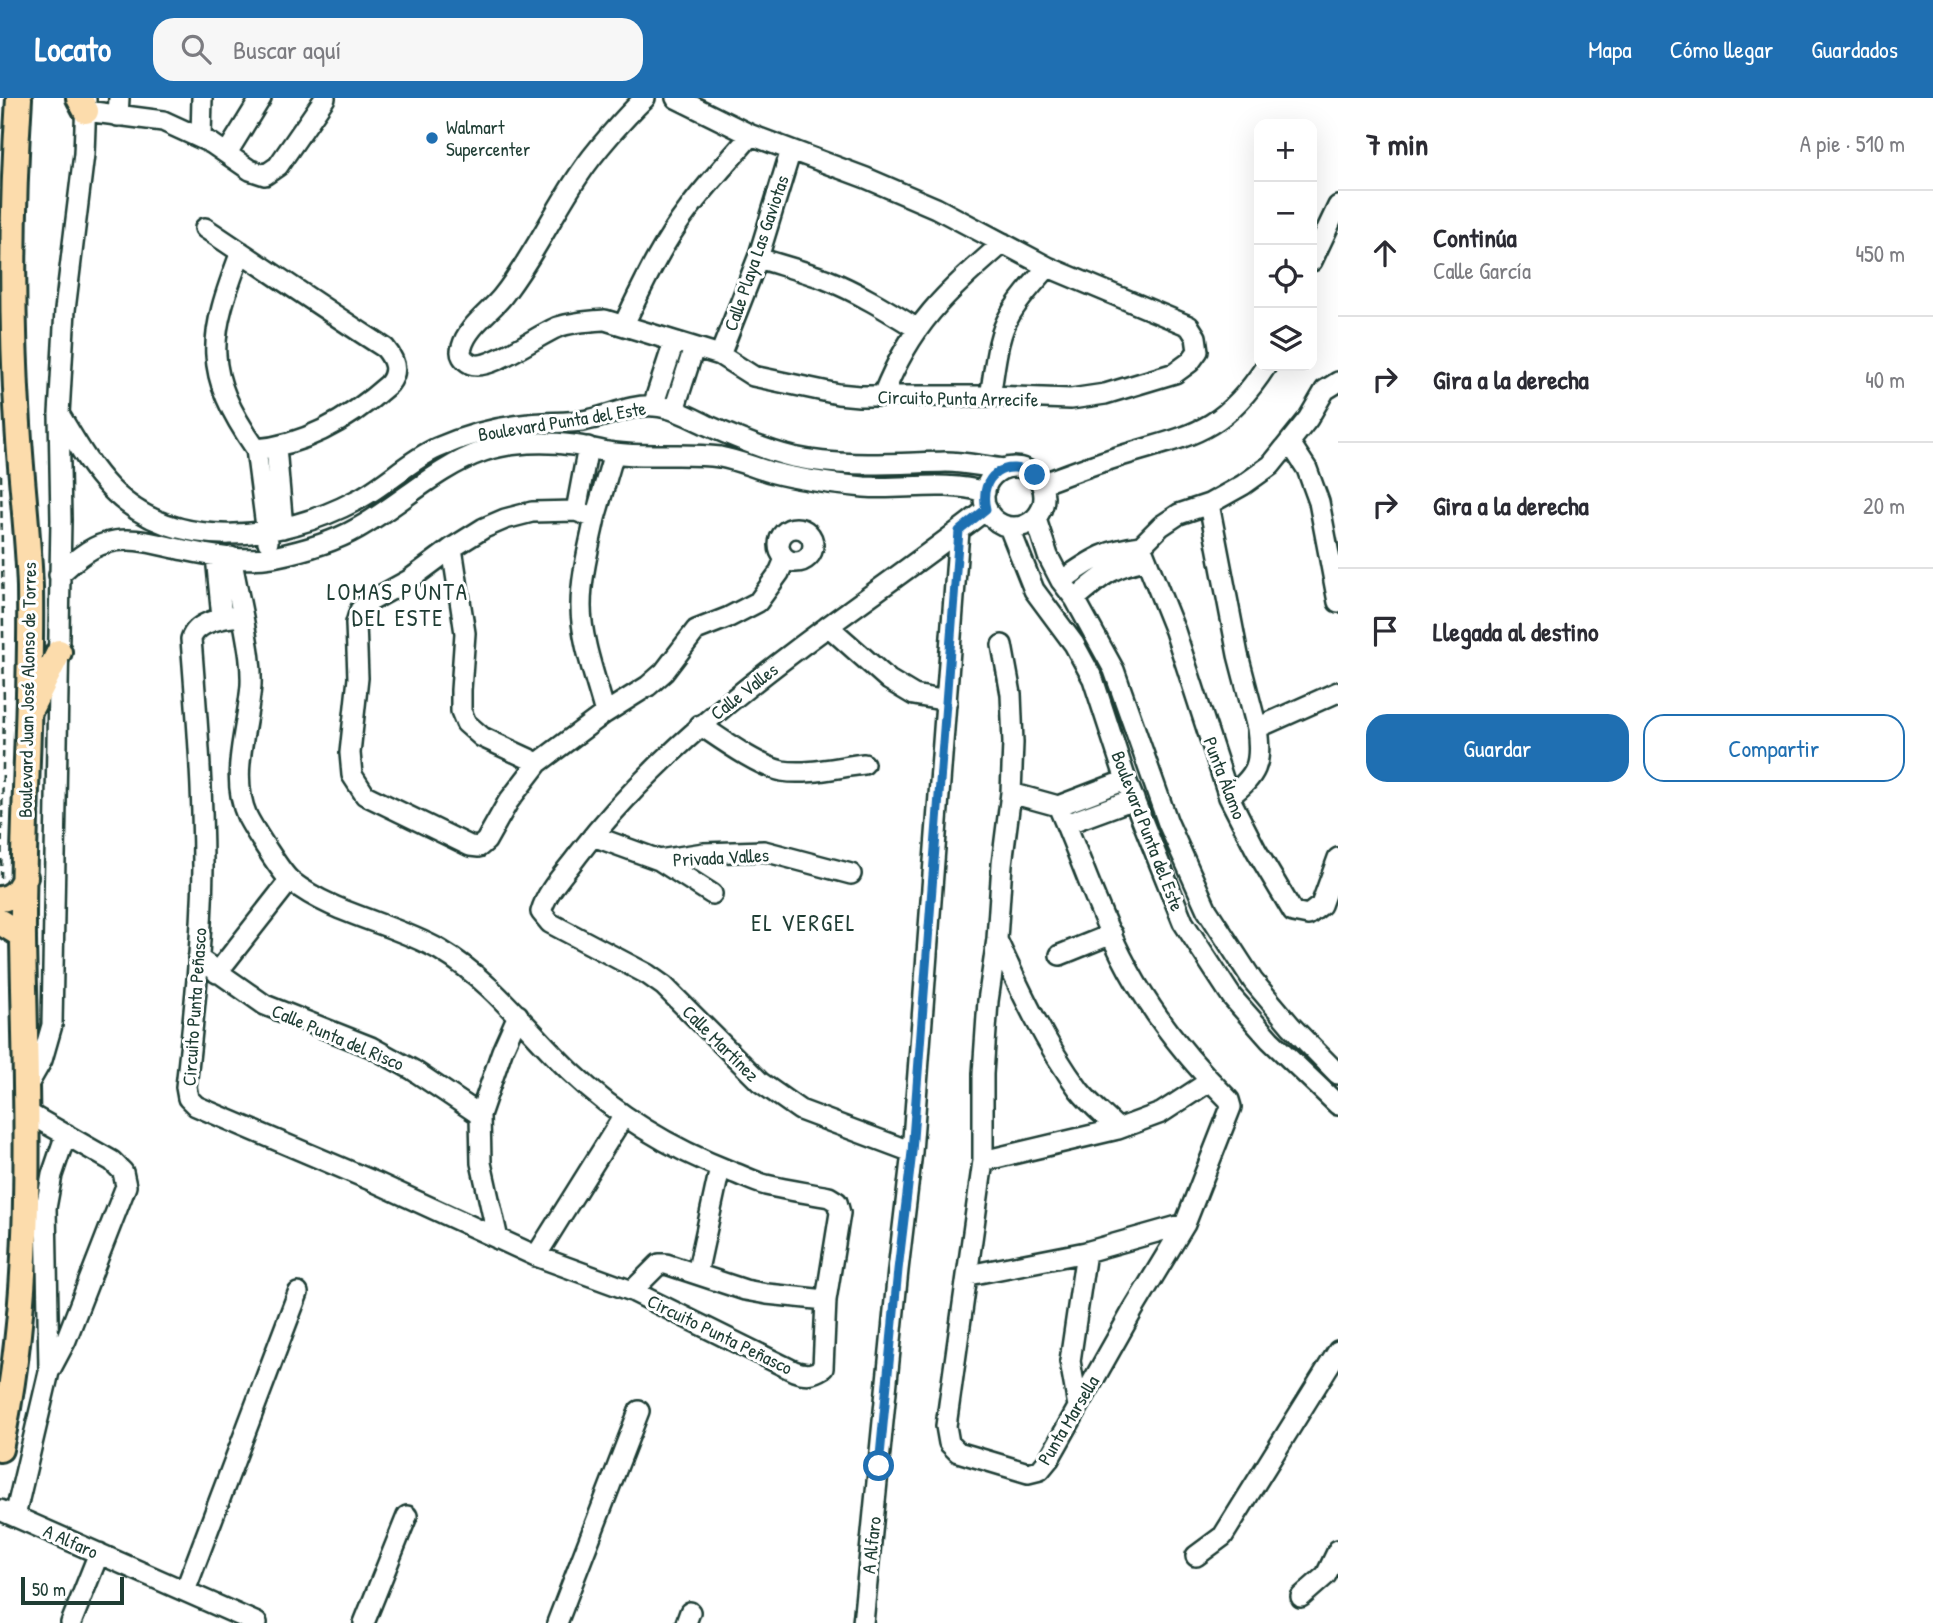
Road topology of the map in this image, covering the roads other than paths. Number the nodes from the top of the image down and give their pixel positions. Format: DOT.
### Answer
graph roads {
  1 [pos="19,98"];
  2 [pos="202,98"];
  3 [pos="261,98"];
  4 [pos="325,98"];
  5 [pos="645,98"];
  6 [pos="676,98"];
  7 [pos="83,102"];
  8 [pos="119,107"];
  9 [pos="751,135"];
  10 [pos="201,137"];
  11 [pos="791,150"];
  12 [pos="227,153"];
  13 [pos="1338,206"];
  14 [pos="205,228"];
  15 [pos="1003,243"];
  16 [pos="1317,250"];
  17 [pos="241,252"];
  18 [pos="758,258"];
  19 [pos="1048,267"];
  20 [pos="624,324"];
  21 [pos="916,328"];
  22 [pos="674,342"];
  23 [pos="694,348"];
  24 [pos="720,355"];
  25 [pos="1262,371"];
  26 [pos="1338,382"];
  27 [pos="883,395"];
  28 [pos="990,396"];
  29 [pos="653,406"];
  30 [pos="674,410"];
  31 [pos="59,414"];
  32 [pos="1290,443"];
  33 [pos="588,447"];
  34 [pos="266,448"];
  35 [pos="614,453"];
  36 [pos="1004,469"];
  37 [pos="1041,484"];
  38 [pos="380,486"];
  39 [pos="986,501"];
  40 [pos="394,504"];
  41 [pos="1209,504"];
  42 [pos="585,515"];
  43 [pos="1036,519"];
  44 [pos="1009,527"];
  45 [pos="275,530"];
  46 [pos="959,531"];
  47 [pos="452,548"];
  48 [pos="1143,553"];
  49 [pos="224,556"];
  50 [pos="271,557"];
  51 [pos="785,559"];
  52 [pos="59,575"];
  53 [pos="1061,581"];
  54 [pos="1075,599"];
  55 [pos="1338,602"];
  56 [pos="243,617"];
  57 [pos="222,618"];
  58 [pos="828,626"];
  59 [pos="1002,645"];
  60 [pos="59,652"];
  61 [pos="1338,692"];
  62 [pos="947,701"];
  63 [pos="29,713"];
  64 [pos="605,713"];
  65 [pos="700,726"];
  66 [pos="1257,728"];
  67 [pos="538,762"];
  68 [pos="864,764"];
  69 [pos="1126,780"];
  70 [pos="1011,793"];
  71 [pos="1229,797"];
  72 [pos="1134,799"];
  73 [pos="1062,815"];
  74 [pos="593,836"];
  75 [pos="1338,858"];
  76 [pos="659,860"];
  77 [pos="851,874"];
  78 [pos="25,877"];
  79 [pos="289,880"];
  80 [pos="712,894"];
  81 [pos="0,900"];
  82 [pos="1207,910"];
  83 [pos="541,912"];
  84 [pos="0,922"];
  85 [pos="1183,922"];
  86 [pos="1112,934"];
  87 [pos="23,936"];
  88 [pos="997,939"];
  89 [pos="1060,956"];
  90 [pos="198,958"];
  91 [pos="217,973"];
  92 [pos="519,1015"];
  93 [pos="1338,1074"];
  94 [pos="1210,1082"];
  95 [pos="26,1100"];
  96 [pos="1338,1104"];
  97 [pos="480,1115"];
  98 [pos="623,1117"];
  99 [pos="1118,1129"];
  100 [pos="66,1134"];
  101 [pos="912,1152"];
  102 [pos="983,1161"];
  103 [pos="720,1168"];
  104 [pos="1185,1224"];
  105 [pos="498,1238"];
  106 [pos="1086,1252"];
  107 [pos="536,1256"];
  108 [pos="697,1274"];
  109 [pos="969,1275"];
  110 [pos="23,1282"];
  111 [pos="48,1283"];
  112 [pos="632,1291"];
  113 [pos="298,1293"];
  114 [pos="826,1300"];
  115 [pos="1335,1362"];
  116 [pos="50,1372"];
  117 [pos="1078,1406"];
  118 [pos="639,1411"];
  119 [pos="0,1449"];
  120 [pos="7,1513"];
  121 [pos="407,1516"];
  122 [pos="1338,1550"];
  123 [pos="99,1553"];
  124 [pos="1196,1556"];
  125 [pos="185,1591"];
  126 [pos="1301,1597"];
  127 [pos="71,1623"];
  128 [pos="257,1623"];
  129 [pos="364,1623"];
  130 [pos="557,1623"];
  131 [pos="863,1623"];
  1 -- 63 [label="main road, Boulevard Juan José Alonso de Torres"];
  2 -- 10 [label="street"];
  3 -- 12 [label="street"];
  4 -- 12 [label="street"];
  5 -- 20 [label="street, Circuito Punta Arrecife"];
  6 -- 9 [label="street, Circuito Punta Arrecife"];
  7 -- 8 [label="street"];
  7 -- 31 [label="street"];
  8 -- 10 [label="street"];
  9 -- 11 [label="street, Circuito Punta Arrecife"];
  9 -- 20 [label="street"];
  10 -- 12 [label="street"];
  11 -- 15 [label="street, Circuito Punta Arrecife"];
  11 -- 18 [label="street, Calle Playa Las Gaviotas"];
  13 -- 16 [label="street"];
  14 -- 17 [label="street"];
  15 -- 19 [label="street, Circuito Punta Arrecife"];
  15 -- 21 [label="street"];
  17 -- 34 [label="street"];
  17 -- 34 [label="street"];
  18 -- 21 [label="street"];
  18 -- 24 [label="street, Calle Playa Las Gaviotas"];
  19 -- 28 [label="street"];
  19 -- 28 [label="street, Circuito Punta Arrecife"];
  20 -- 22 [label="street, Circuito Punta Arrecife"];
  21 -- 27 [label="street"];
  22 -- 23 [label="street, Circuito Punta Arrecife"];
  22 -- 29 [label="street"];
  23 -- 24 [label="street, Circuito Punta Arrecife"];
  23 -- 30 [label="street"];
  24 -- 27 [label="street, Circuito Punta Arrecife"];
  25 -- 37 [label="street"];
  26 -- 32 [label="street"];
  27 -- 28 [label="street, Circuito Punta Arrecife"];
  29 -- 30 [label="street, Boulevard Punta del Este"];
  29 -- 38 [label="street, Boulevard Punta del Este"];
  30 -- 36 [label="street, Boulevard Punta del Este"];
  31 -- 45 [label="street, Boulevard Punta del Este"];
  31 -- 52 [label="street"];
  32 -- 41 [label="street"];
  32 -- 55 [label="street"];
  33 -- 35 [label="street, Boulevard Punta del Este"];
  33 -- 40 [label="street, Boulevard Punta del Este"];
  33 -- 42 [label="street"];
  34 -- 45 [label="street"];
  35 -- 39 [label="street, Boulevard Punta del Este"];
  35 -- 42 [label="street"];
  36 -- 37 [label="street"];
  36 -- 39 [label="street"];
  37 -- 43 [label="street"];
  38 -- 40 [label="street"];
  38 -- 45 [label="street, Boulevard Punta del Este"];
  39 -- 44 [label="street"];
  39 -- 46 [label="street, Calle Valles"];
  40 -- 50 [label="street, Boulevard Punta del Este"];
  41 -- 48 [label="street"];
  41 -- 66 [label="street"];
  42 -- 47 [label="street"];
  42 -- 64 [label="street"];
  43 -- 44 [label="street"];
  43 -- 53 [label="street, Boulevard Punta del Este"];
  44 -- 69 [label="street, Boulevard Punta del Este"];
  45 -- 50 [label="street"];
  46 -- 58 [label="street, Calle Valles"];
  46 -- 62 [label="street, A Alfaro"];
  47 -- 67 [label="street"];
  47 -- 67 [label="street"];
  48 -- 53 [label="street"];
  48 -- 54 [label="street"];
  48 -- 71 [label="street, Punta Álamo"];
  49 -- 50 [label="street, Boulevard Punta del Este"];
  49 -- 52 [label="street, Boulevard Punta del Este"];
  49 -- 56 [label="street, Circuito Punta Peñasco"];
  49 -- 57 [label="street"];
  51 -- 64 [label="street"];
  52 -- 60 [label="street"];
  53 -- 54 [label="street, Boulevard Punta del Este"];
  54 -- 82 [label="street, Boulevard Punta del Este"];
  56 -- 57 [label="street, Circuito Punta Peñasco"];
  56 -- 79 [label="street, Circuito Punta Peñasco"];
  57 -- 90 [label="street, Circuito Punta Peñasco"];
  58 -- 62 [label="street"];
  58 -- 65 [label="street, Calle Valles"];
  59 -- 70 [label="street, Punta Marsella"];
  60 -- 63 [label="main road"];
  60 -- 95 [label="street"];
  61 -- 66 [label="street"];
  62 -- 101 [label="street, A Alfaro"];
  63 -- 78 [label="main road, Boulevard Juan José Alonso de Torres"];
  64 -- 67 [label="street"];
  65 -- 68 [label="street"];
  65 -- 74 [label="street, Calle Valles"];
  66 -- 71 [label="street"];
  69 -- 72 [label="street, Boulevard Punta del Este"];
  69 -- 73 [label="street"];
  70 -- 73 [label="street"];
  70 -- 88 [label="street, Punta Marsella"];
  71 -- 75 [label="street, Punta Álamo"];
  72 -- 73 [label="street"];
  72 -- 85 [label="street, Boulevard Punta del Este"];
  73 -- 86 [label="street, Punta Marsella"];
  74 -- 76 [label="street, Privada Valles"];
  74 -- 83 [label="street, Calle Valles"];
  76 -- 77 [label="street, Privada Valles"];
  76 -- 80 [label="street"];
  78 -- 81 [label="main road"];
  78 -- 87 [label="main road, Boulevard Juan José Alonso de Torres"];
  79 -- 91 [label="street, Circuito Punta Peñasco"];
  79 -- 92 [label="street, Circuito Punta Peñasco"];
  82 -- 85 [label="street"];
  82 -- 93 [label="street, Boulevard Punta del Este"];
  83 -- 101 [label="street, Calle Martínez"];
  84 -- 87 [label="main road"];
  85 -- 96 [label="street, Boulevard Punta del Este"];
  86 -- 89 [label="street"];
  86 -- 94 [label="street, Punta Marsella"];
  87 -- 95 [label="main road, Boulevard Juan José Alonso de Torres"];
  88 -- 99 [label="street"];
  88 -- 102 [label="street, Punta Marsella"];
  90 -- 91 [label="street, Calle Punta del Risco"];
  90 -- 105 [label="street, Circuito Punta Peñasco"];
  91 -- 97 [label="street, Calle Punta del Risco"];
  92 -- 97 [label="street"];
  92 -- 98 [label="street, Circuito Punta Peñasco"];
  94 -- 99 [label="street"];
  94 -- 104 [label="street, Punta Marsella"];
  95 -- 100 [label="street"];
  95 -- 110 [label="main road, Boulevard Juan José Alonso de Torres"];
  97 -- 105 [label="street"];
  98 -- 103 [label="street, Circuito Punta Peñasco"];
  98 -- 107 [label="street"];
  99 -- 102 [label="street"];
  100 -- 111 [label="street"];
  100 -- 116 [label="street"];
  101 -- 131 [label="street, A Alfaro"];
  102 -- 109 [label="street, Punta Marsella"];
  103 -- 108 [label="street"];
  103 -- 114 [label="street, Circuito Punta Peñasco"];
  104 -- 106 [label="street"];
  104 -- 117 [label="street, Punta Marsella"];
  105 -- 107 [label="street, Circuito Punta Peñasco"];
  106 -- 109 [label="street"];
  106 -- 117 [label="street"];
  107 -- 112 [label="street, Circuito Punta Peñasco"];
  108 -- 112 [label="street, Circuito Punta Peñasco"];
  108 -- 114 [label="street, Circuito Punta Peñasco"];
  109 -- 117 [label="street, Punta Marsella"];
  110 -- 111 [label="street"];
  110 -- 119 [label="main road, Boulevard Juan José Alonso de Torres"];
  111 -- 116 [label="street"];
  112 -- 114 [label="street, Circuito Punta Peñasco"];
  113 -- 125 [label="street"];
  115 -- 124 [label="street"];
  116 -- 120 [label="street"];
  118 -- 130 [label="street"];
  120 -- 123 [label="street, A Alfaro"];
  121 -- 129 [label="street"];
  122 -- 126 [label="street"];
  123 -- 125 [label="street, A Alfaro"];
  123 -- 127 [label="street"];
  125 -- 128 [label="street, A Alfaro"];
}
